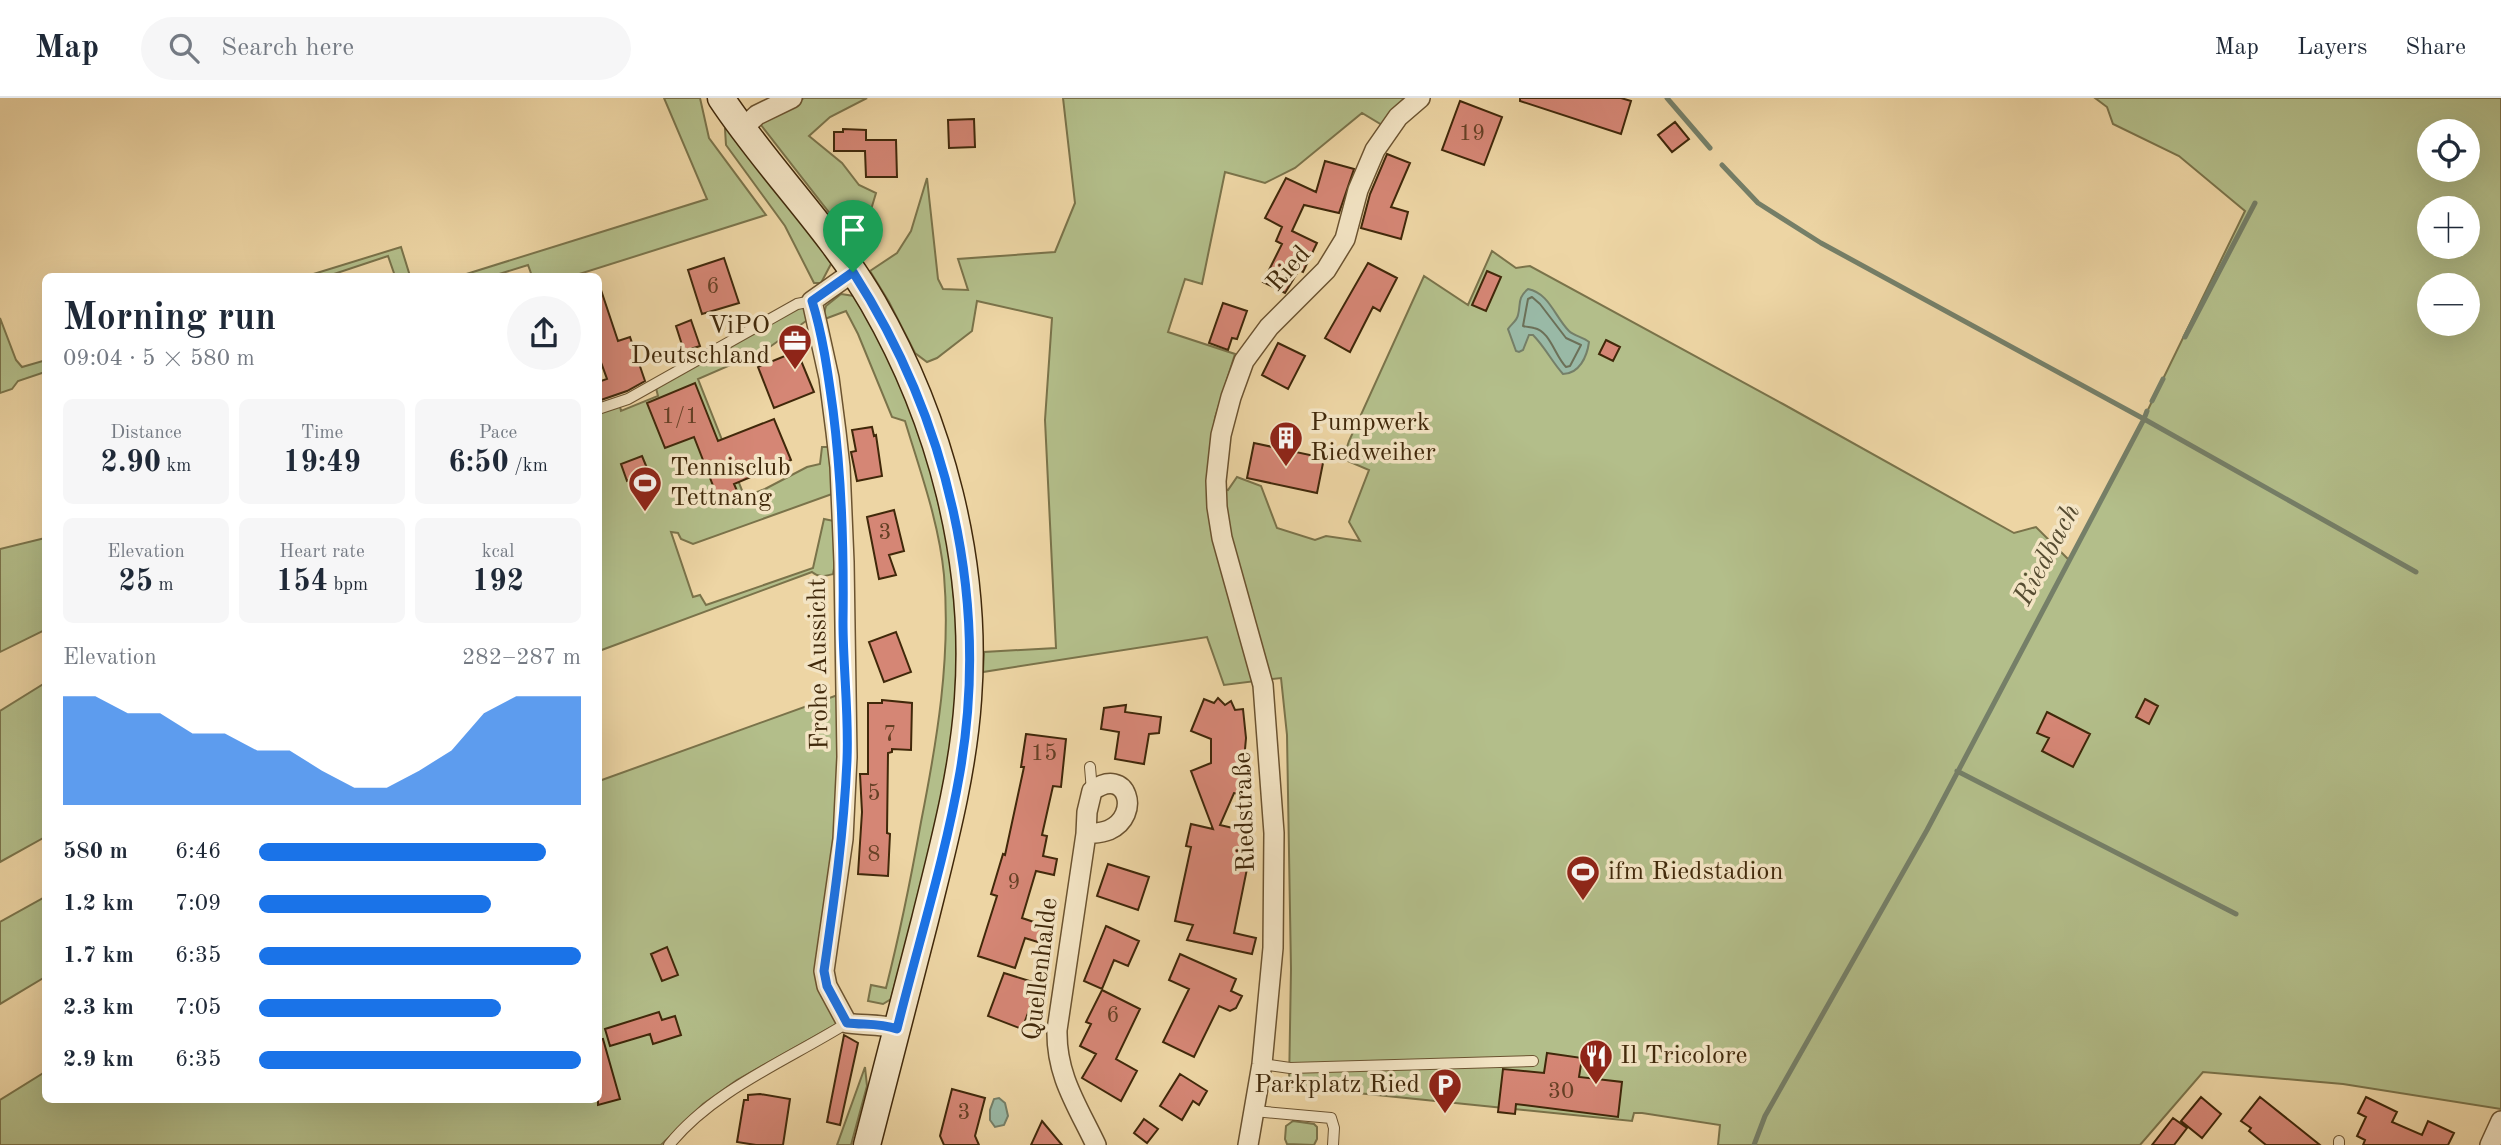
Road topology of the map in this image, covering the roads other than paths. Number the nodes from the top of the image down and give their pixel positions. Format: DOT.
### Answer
graph roads {
  1 [pos="721,98"];
  2 [pos="792,98"];
  3 [pos="1420,98"];
  4 [pos="743,128"];
  5 [pos="853,272"];
  6 [pos="812,301"];
  7 [pos="602,408"];
  8 [pos="1216,481"];
  9 [pos="1090,768"];
  10 [pos="1092,791"];
  11 [pos="1086,834"];
  12 [pos="847,1023"];
  13 [pos="897,1029"];
  14 [pos="1533,1061"];
  15 [pos="1262,1064"];
  16 [pos="1254,1111"];
  17 [pos="2501,1121"];
  18 [pos="669,1145"];
  19 [pos="867,1145"];
  20 [pos="1096,1145"];
  21 [pos="1248,1145"];
  22 [pos="1333,1145"];
  23 [pos="2490,1145"];
  1 -- 4 [label="main road"];
  2 -- 4 [label="street"];
  3 -- 8 [label="street, Ried"];
  4 -- 5 [label="main road"];
  5 -- 6 [label="street"];
  5 -- 13 [label="main road"];
  6 -- 7 [label="lane"];
  6 -- 12 [label="street, Frohe Aussicht"];
  8 -- 15 [label="street, Riedstraße"];
  9 -- 10 [label="lane"];
  10 -- 11 [label="street, Quellenhalde"];
  10 -- 11 [label="street"];
  11 -- 20 [label="street, Quellenhalde"];
  12 -- 13 [label="street"];
  12 -- 18 [label="lane"];
  13 -- 19 [label="main road"];
  14 -- 15 [label="lane"];
  15 -- 16 [label="street, Riedstraße"];
  16 -- 21 [label="street, Riedstraße"];
  16 -- 22 [label="lane"];
  17 -- 23 [label="street"];
}
